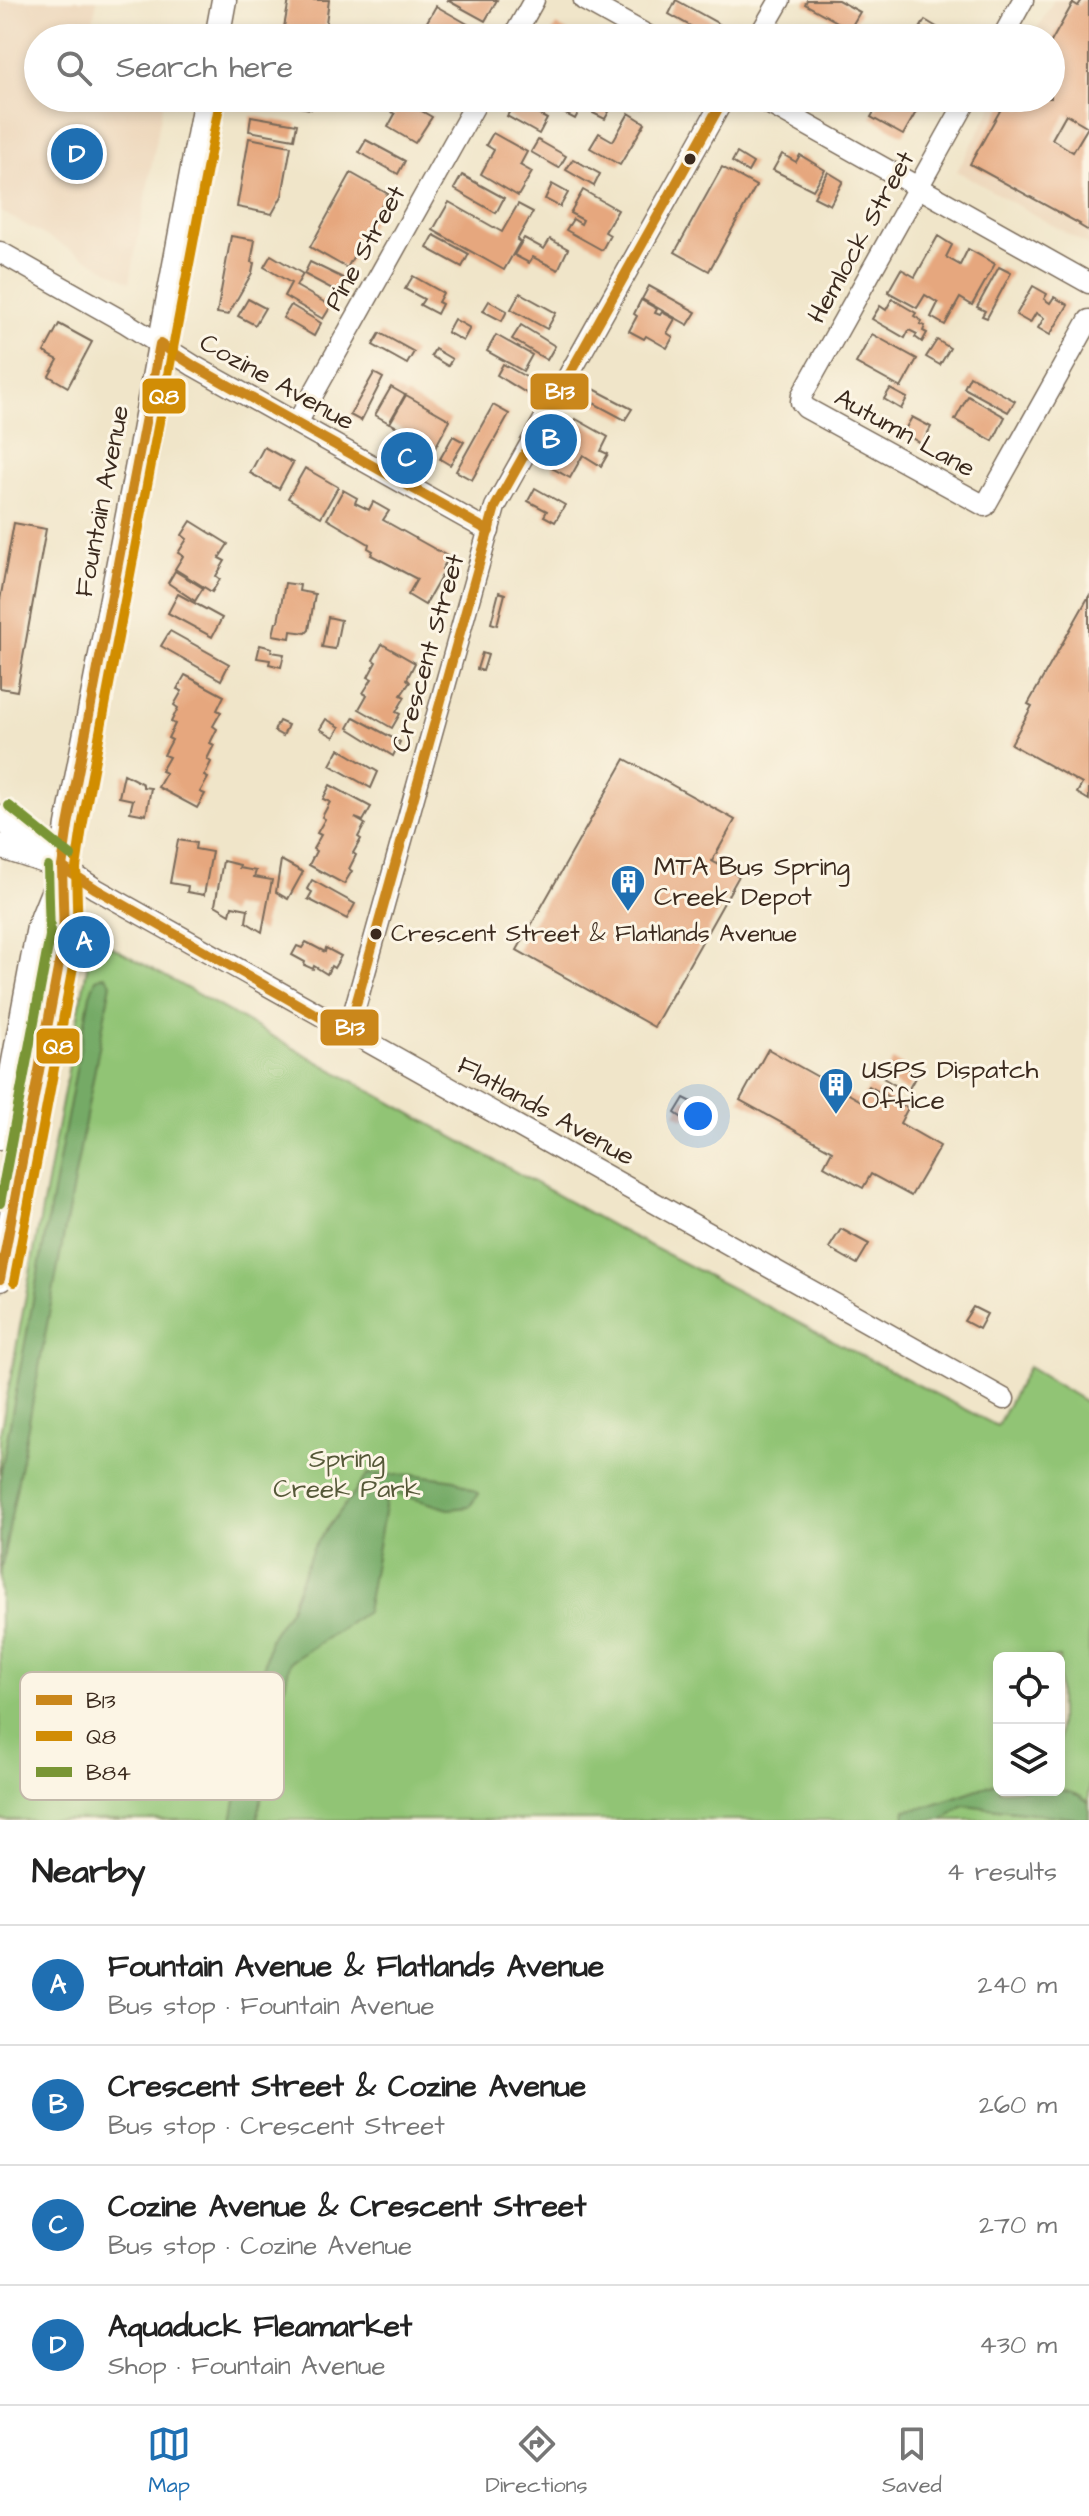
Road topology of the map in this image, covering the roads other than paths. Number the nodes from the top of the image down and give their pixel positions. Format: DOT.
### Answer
graph roads {
  1 [pos="224,0"];
  2 [pos="534,0"];
  3 [pos="584,0"];
  4 [pos="780,0"];
  5 [pos="1023,0"];
  6 [pos="220,24"];
  7 [pos="521,24"];
  8 [pos="627,24"];
  9 [pos="766,24"];
  10 [pos="1010,24"];
  11 [pos="203,112"];
  12 [pos="471,112"];
  13 [pos="716,112"];
  14 [pos="784,112"];
  15 [pos="960,112"];
  16 [pos="918,187"];
  17 [pos="0,252"];
  18 [pos="1089,283"];
  19 [pos="1089,320"];
  20 [pos="160,344"];
  21 [pos="801,402"];
  22 [pos="297,423"];
  23 [pos="489,531"];
  24 [pos="0,817"];
  25 [pos="0,846"];
  26 [pos="62,867"];
  27 [pos="348,1033"];
  28 [pos="0,1137"];
  29 [pos="8,1196"];
  30 [pos="0,1279"];
  31 [pos="1004,1399"];
  1 -- 6 [label="main road"];
  2 -- 7 [label="street"];
  3 -- 8 [label="street"];
  4 -- 9 [label="street"];
  5 -- 10 [label="street"];
  11 -- 20 [label="main road, Fountain Avenue"];
  12 -- 22 [label="street, Pine Street"];
  13 -- 23 [label="street, Crescent Street"];
  14 -- 16 [label="street"];
  15 -- 16 [label="street, Hemlock Street"];
  16 -- 18 [label="street"];
  16 -- 21 [label="street, Hemlock Street"];
  17 -- 20 [label="street, Cozine Avenue"];
  19 -- 21 [label="street, Autumn Lane"];
  20 -- 22 [label="street, Cozine Avenue"];
  20 -- 26 [label="main road, Fountain Avenue"];
  22 -- 23 [label="street, Cozine Avenue"];
  23 -- 27 [label="street, Crescent Street"];
  24 -- 26 [label="main road, Flatlands Avenue"];
  25 -- 26 [label="main road, Flatlands Avenue"];
  26 -- 27 [label="street, Flatlands Avenue"];
  26 -- 28 [label="main road, Fountain Avenue"];
  26 -- 29 [label="main road, Fountain Avenue"];
  27 -- 31 [label="street, Flatlands Avenue"];
  29 -- 30 [label="main road, Fountain Avenue"];
}
